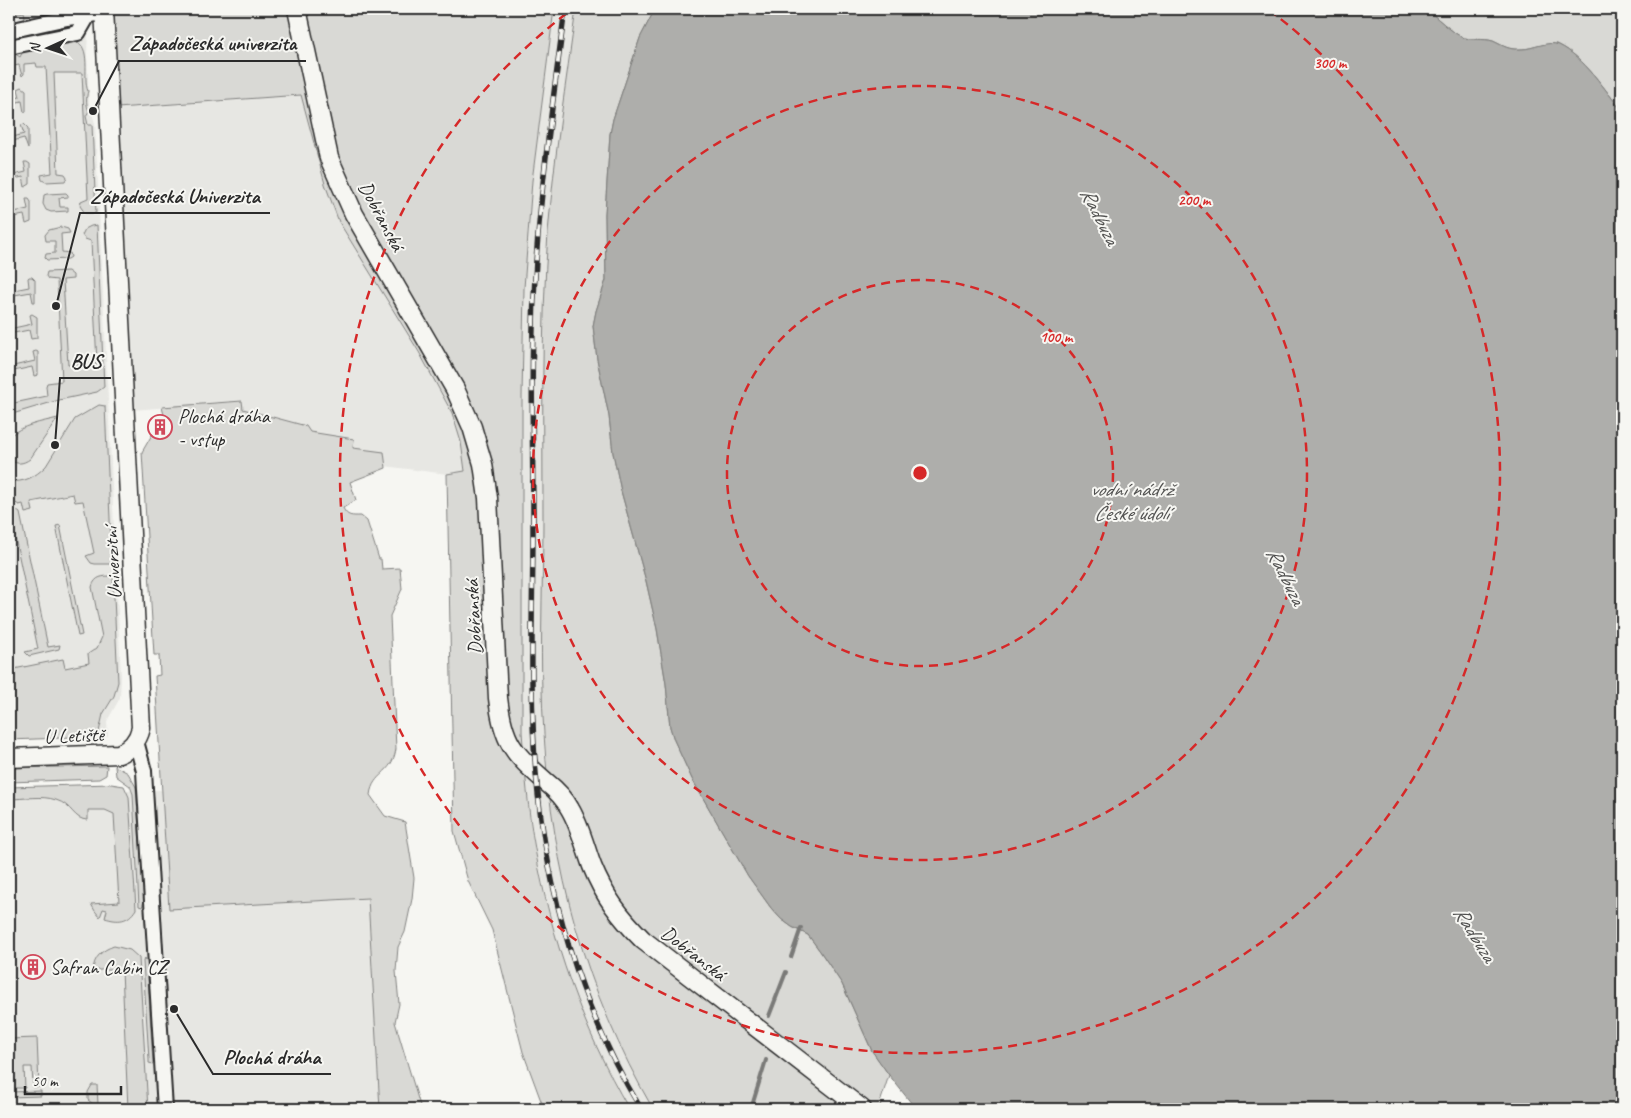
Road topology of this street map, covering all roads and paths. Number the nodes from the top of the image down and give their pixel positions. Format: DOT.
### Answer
graph roads {
  1 [pos="297,9"];
  2 [pos="99,12"];
  3 [pos="9,31"];
  4 [pos="9,47"];
  5 [pos="136,741"];
  6 [pos="9,758"];
  7 [pos="165,1109"];
  8 [pos="862,1109"];
  1 -- 8 [label="street, Dobřanská"];
  2 -- 3 [label="street"];
  2 -- 4 [label="street"];
  2 -- 5 [label="street, Univerzitní"];
  5 -- 6 [label="street, U Letiště"];
  5 -- 7 [label="street, Univerzitní"];
}
